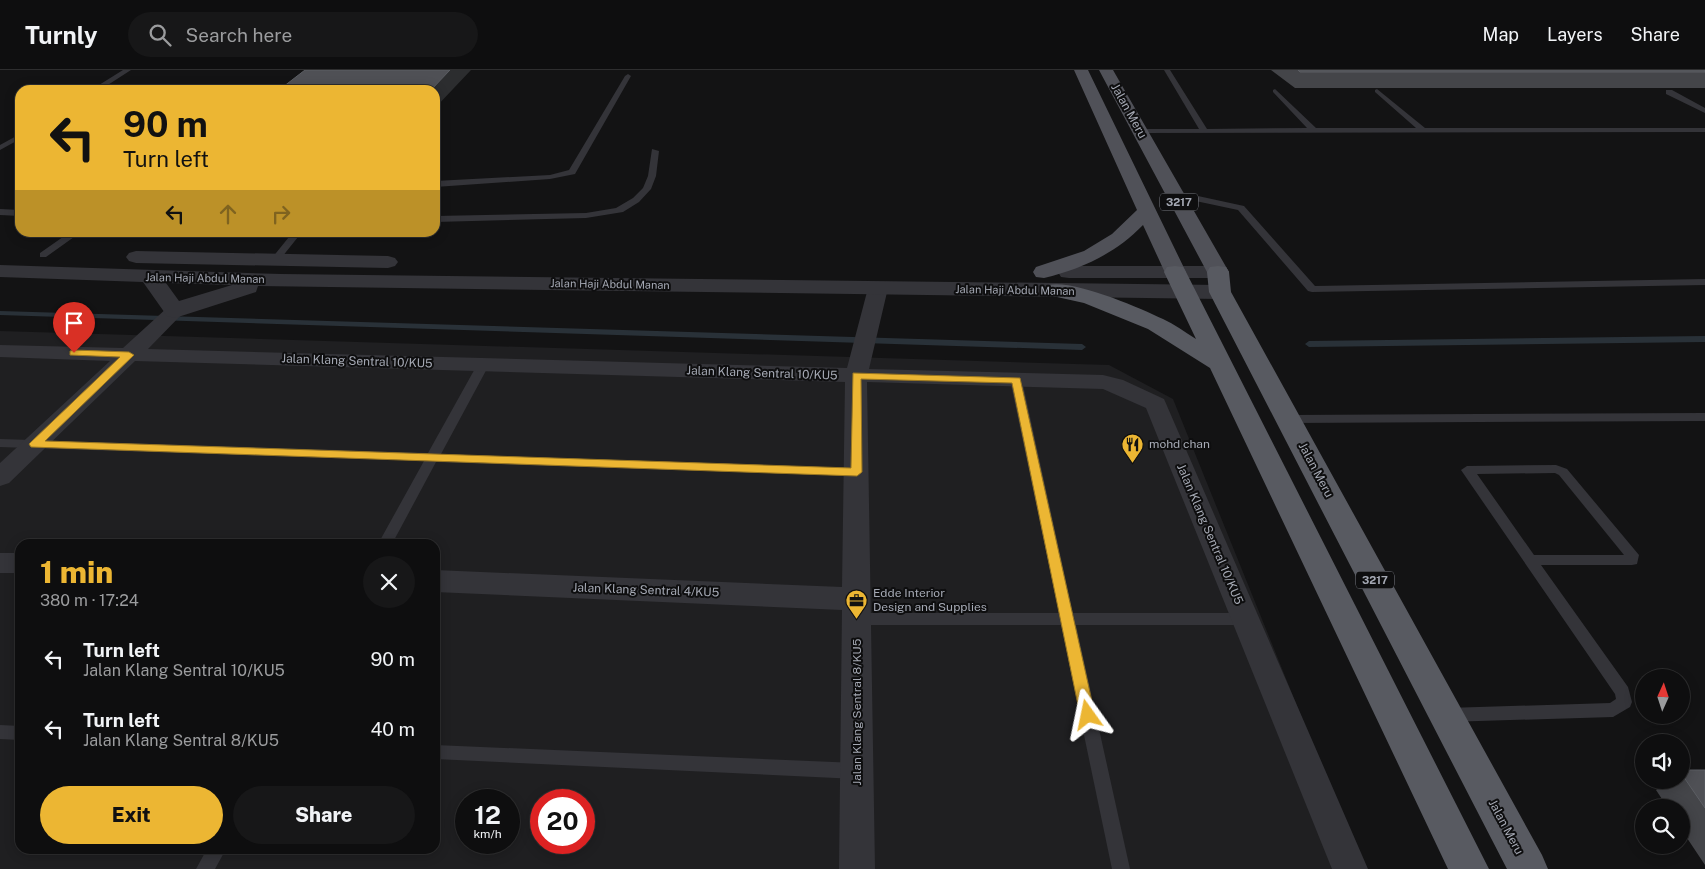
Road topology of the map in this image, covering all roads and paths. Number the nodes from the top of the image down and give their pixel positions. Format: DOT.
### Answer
graph roads {
  1 [pos="128,70"];
  2 [pos="1081,70"];
  3 [pos="1106,70"];
  4 [pos="1167,70"];
  5 [pos="628,76"];
  6 [pos="103,85"];
  7 [pos="1275,91"];
  8 [pos="1377,91"];
  9 [pos="1669,92"];
  10 [pos="1705,111"];
  11 [pos="1140,130"];
  12 [pos="1204,130"];
  13 [pos="1313,130"];
  14 [pos="1423,130"];
  15 [pos="1705,130"];
  16 [pos="15,139"];
  17 [pos="0,148"];
  18 [pos="655,151"];
  19 [pos="440,184"];
  20 [pos="1175,194"];
  21 [pos="0,212"];
  22 [pos="1146,212"];
  23 [pos="15,213"];
  24 [pos="440,219"];
  25 [pos="69,237"];
  26 [pos="295,237"];
  27 [pos="0,253"];
  28 [pos="43,254"];
  29 [pos="278,270"];
  30 [pos="0,271"];
  31 [pos="150,276"];
  32 [pos="1050,281"];
  33 [pos="1180,282"];
  34 [pos="1219,282"];
  35 [pos="1705,282"];
  36 [pos="878,288"];
  37 [pos="175,311"];
  38 [pos="0,351"];
  39 [pos="129,355"];
  40 [pos="860,363"];
  41 [pos="1219,363"];
  42 [pos="483,365"];
  43 [pos="1016,380"];
  44 [pos="1705,418"];
  45 [pos="1289,419"];
  46 [pos="0,443"];
  47 [pos="35,444"];
  48 [pos="432,458"];
  49 [pos="857,472"];
  50 [pos="0,477"];
  51 [pos="388,539"];
  52 [pos="1531,560"];
  53 [pos="0,562"];
  54 [pos="15,563"];
  55 [pos="440,581"];
  56 [pos="857,609"];
  57 [pos="1067,619"];
  58 [pos="1246,619"];
  59 [pos="1447,715"];
  60 [pos="0,732"];
  61 [pos="15,733"];
  62 [pos="440,752"];
  63 [pos="857,771"];
  64 [pos="214,854"];
  65 [pos="206,869"];
  66 [pos="857,869"];
  67 [pos="1121,869"];
  68 [pos="1350,869"];
  69 [pos="1469,869"];
  70 [pos="1528,869"];
  1 -- 6 [label="lane"];
  2 -- 22 [label="main road, Jalan Meru / 3217"];
  3 -- 11 [label="main road, Jalan Meru / 3217"];
  4 -- 12 [label="lane"];
  5 -- 19 [label="lane"];
  7 -- 13 [label="lane"];
  8 -- 14 [label="lane"];
  9 -- 10 [label="lane"];
  11 -- 12 [label="lane"];
  11 -- 20 [label="main road, Jalan Meru / 3217"];
  12 -- 13 [label="lane"];
  13 -- 14 [label="lane"];
  14 -- 15 [label="lane"];
  16 -- 17 [label="lane"];
  18 -- 24 [label="lane"];
  20 -- 34 [label="main road, Jalan Meru / 3217"];
  20 -- 35 [label="lane"];
  21 -- 23 [label="lane"];
  22 -- 32 [label="main road"];
  22 -- 33 [label="main road, Jalan Meru / 3217"];
  25 -- 28 [label="lane"];
  26 -- 29 [label="lane"];
  27 -- 28 [label="street, Jalan Haji Abdul Manan"];
  28 -- 29 [label="street, Jalan Haji Abdul Manan"];
  29 -- 31 [label="street, Jalan Haji Abdul Manan"];
  29 -- 32 [label="street, Jalan Haji Abdul Manan"];
  29 -- 36 [label="street, Jalan Haji Abdul Manan"];
  29 -- 37 [label="street"];
  30 -- 31 [label="street, Jalan Haji Abdul Manan"];
  31 -- 37 [label="street"];
  32 -- 33 [label="street, Jalan Haji Abdul Manan"];
  32 -- 36 [label="street, Jalan Haji Abdul Manan"];
  32 -- 41 [label="highway"];
  33 -- 34 [label="street, Jalan Haji Abdul Manan"];
  33 -- 41 [label="highway, Jalan Meru / 3217"];
  34 -- 45 [label="highway, Jalan Meru / 3217"];
  36 -- 40 [label="street, Jalan Klang Sentral 8/KU5"];
  37 -- 39 [label="street"];
  38 -- 39 [label="street, Jalan Klang Sentral 10/KU5"];
  39 -- 42 [label="street, Jalan Klang Sentral 10/KU5"];
  39 -- 47 [label="street"];
  40 -- 42 [label="street, Jalan Klang Sentral 10/KU5"];
  40 -- 43 [label="street, Jalan Klang Sentral 10/KU5"];
  40 -- 49 [label="street, Jalan Klang Sentral 8/KU5"];
  41 -- 69 [label="highway, Jalan Meru / 3217"];
  42 -- 48 [label="lane"];
  43 -- 57 [label="lane"];
  43 -- 58 [label="street, Jalan Klang Sentral 10/KU5"];
  44 -- 45 [label="lane"];
  45 -- 59 [label="highway, Jalan Meru / 3217"];
  46 -- 47 [label="lane"];
  47 -- 48 [label="lane"];
  47 -- 50 [label="street"];
  48 -- 49 [label="lane"];
  48 -- 51 [label="lane"];
  49 -- 56 [label="street, Jalan Klang Sentral 8/KU5"];
  52 -- 52 [label="lane"];
  52 -- 59 [label="lane"];
  53 -- 54 [label="street"];
  55 -- 56 [label="street, Jalan Klang Sentral 4/KU5"];
  56 -- 57 [label="lane"];
  56 -- 63 [label="street, Jalan Klang Sentral 8/KU5"];
  57 -- 58 [label="lane"];
  57 -- 67 [label="lane"];
  58 -- 68 [label="street, Jalan Klang Sentral 10/KU5"];
  59 -- 70 [label="highway, Jalan Meru / 3217"];
  60 -- 61 [label="lane"];
  62 -- 63 [label="lane"];
  63 -- 66 [label="street, Jalan Klang Sentral 8/KU5"];
  64 -- 65 [label="lane"];
}
